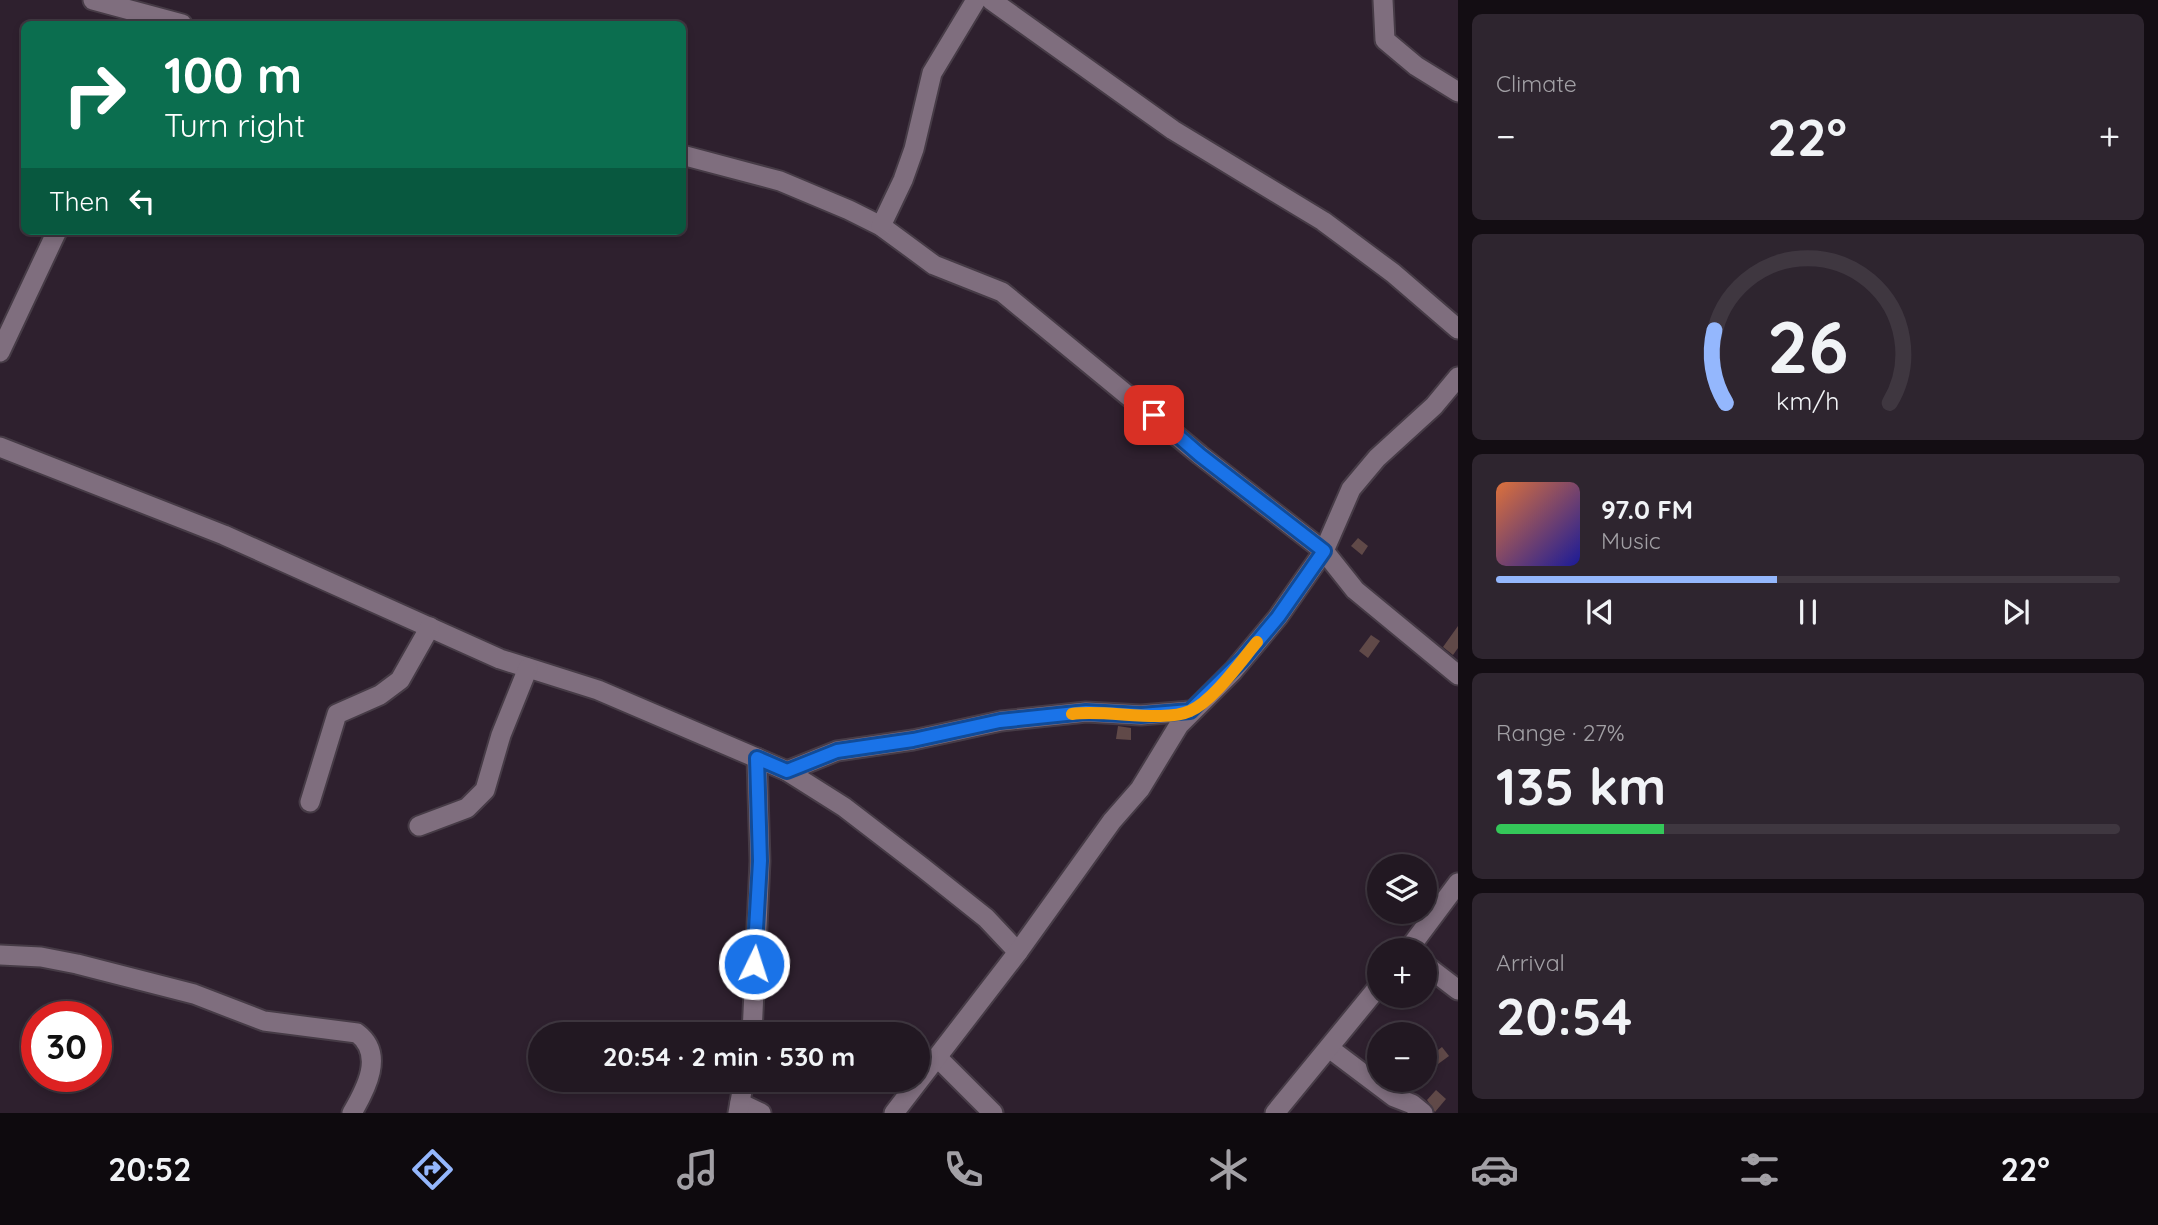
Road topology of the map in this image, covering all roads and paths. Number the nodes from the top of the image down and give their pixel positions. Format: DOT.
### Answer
graph roads {
  1 [pos="93,0"];
  2 [pos="976,0"];
  3 [pos="991,0"];
  4 [pos="1383,0"];
  5 [pos="133,18"];
  6 [pos="158,21"];
  7 [pos="1458,92"];
  8 [pos="686,156"];
  9 [pos="881,226"];
  10 [pos="55,235"];
  11 [pos="1458,329"];
  12 [pos="0,352"];
  13 [pos="1458,377"];
  14 [pos="0,447"];
  15 [pos="1324,551"];
  16 [pos="430,627"];
  17 [pos="528,668"];
  18 [pos="1458,675"];
  19 [pos="1190,711"];
  20 [pos="757,758"];
  21 [pos="787,771"];
  22 [pos="310,802"];
  23 [pos="419,826"];
  24 [pos="1458,883"];
  25 [pos="1417,938"];
  26 [pos="1018,951"];
  27 [pos="0,955"];
  28 [pos="1437,974"];
  29 [pos="1458,990"];
  30 [pos="1367,1001"];
  31 [pos="753,1022"];
  32 [pos="1329,1048"];
  33 [pos="938,1058"];
  34 [pos="739,1108"];
  35 [pos="352,1113"];
  36 [pos="761,1113"];
  37 [pos="894,1113"];
  38 [pos="993,1113"];
  39 [pos="1275,1113"];
  40 [pos="1423,1113"];
  1 -- 5 [label="street"];
  2 -- 9 [label="street"];
  3 -- 11 [label="street"];
  4 -- 7 [label="street"];
  5 -- 6 [label="street"];
  8 -- 9 [label="street"];
  9 -- 15 [label="street"];
  10 -- 12 [label="street"];
  13 -- 15 [label="street"];
  14 -- 16 [label="street"];
  15 -- 18 [label="street"];
  15 -- 19 [label="street"];
  16 -- 17 [label="street"];
  16 -- 22 [label="street"];
  17 -- 20 [label="street"];
  17 -- 23 [label="street"];
  19 -- 21 [label="street"];
  19 -- 26 [label="street"];
  20 -- 21 [label="street"];
  20 -- 31 [label="street"];
  21 -- 26 [label="street"];
  24 -- 25 [label="street"];
  26 -- 33 [label="street"];
  27 -- 35 [label="street"];
  28 -- 29 [label="street"];
  30 -- 32 [label="street"];
  32 -- 39 [label="street"];
  32 -- 40 [label="street"];
  33 -- 37 [label="street"];
  33 -- 38 [label="street"];
  34 -- 36 [label="street"];
}
